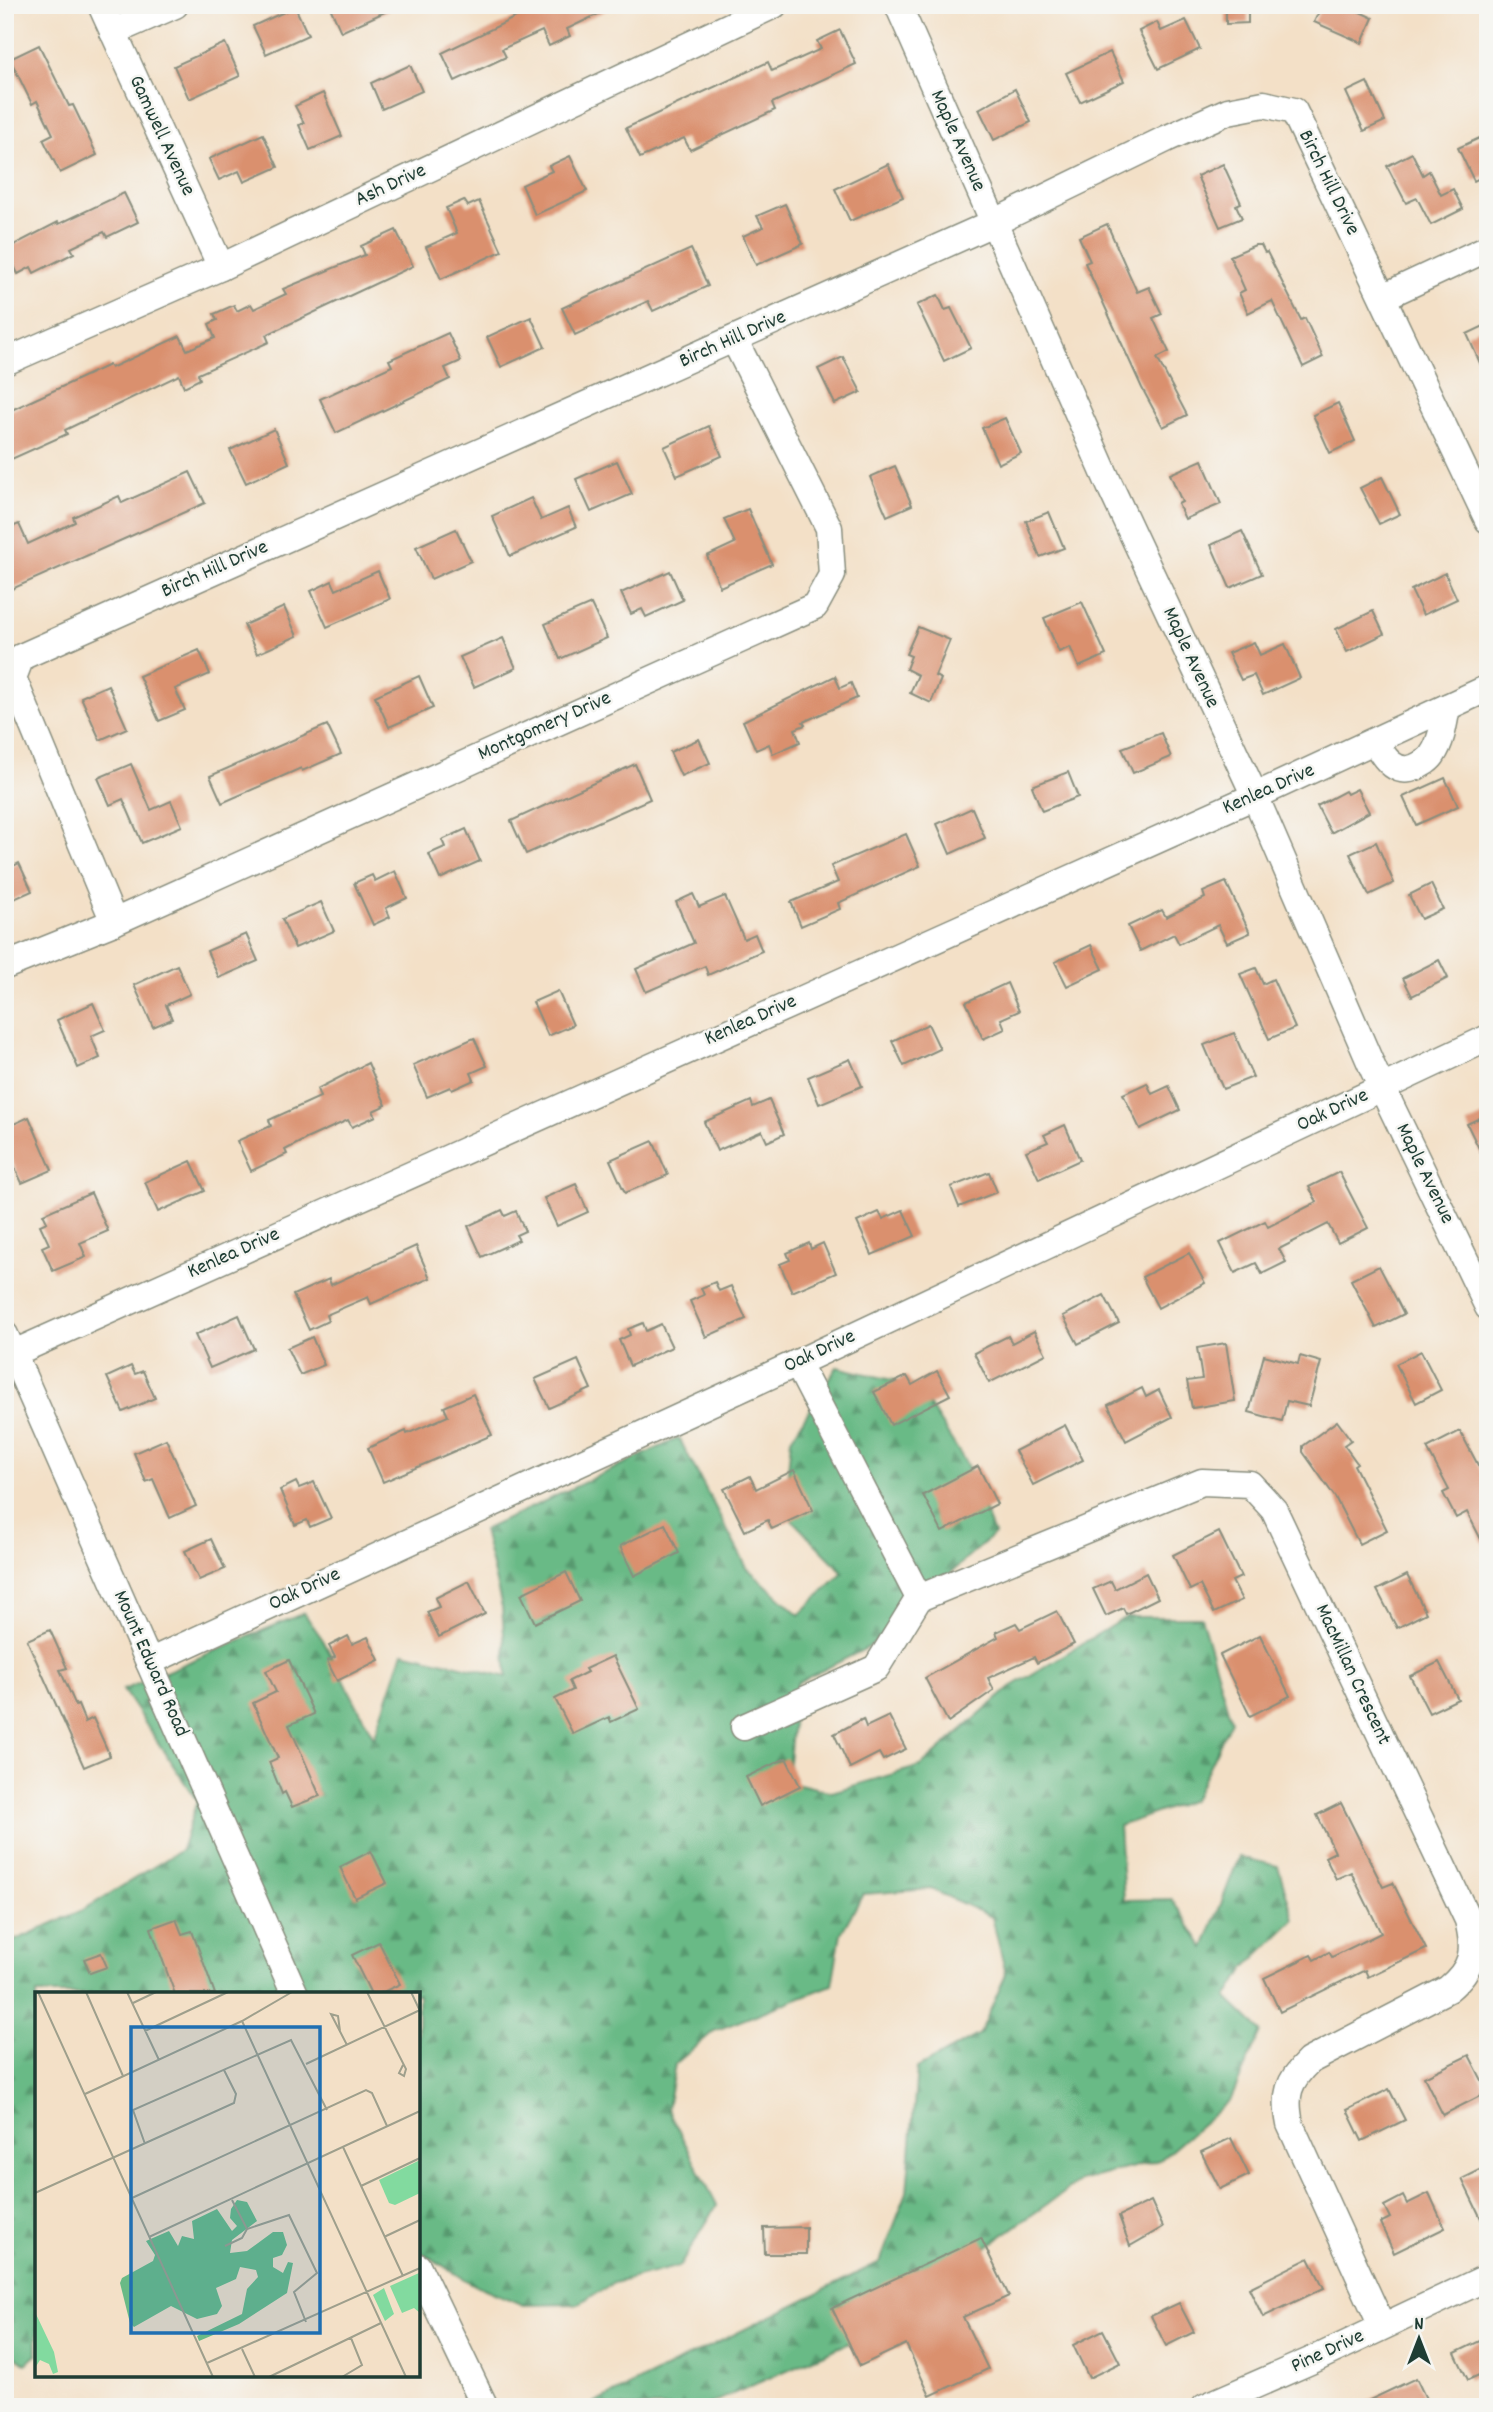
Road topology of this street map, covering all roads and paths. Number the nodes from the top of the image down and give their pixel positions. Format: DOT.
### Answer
graph roads {
  1 [pos="101,5"];
  2 [pos="175,5"];
  3 [pos="774,5"];
  4 [pos="898,5"];
  5 [pos="113,32"];
  6 [pos="993,223"];
  7 [pos="1488,248"];
  8 [pos="221,267"];
  9 [pos="1383,298"];
  10 [pos="734,339"];
  11 [pos="5,362"];
  12 [pos="1488,520"];
  13 [pos="1488,688"];
  14 [pos="1447,707"];
  15 [pos="1375,741"];
  16 [pos="1255,796"];
  17 [pos="114,922"];
  18 [pos="5,966"];
  19 [pos="1488,1038"];
  20 [pos="1382,1088"];
  21 [pos="1488,1307"];
  22 [pos="10,1344"];
  23 [pos="797,1363"];
  24 [pos="919,1598"];
  25 [pos="149,1662"];
  26 [pos="744,1727"];
  27 [pos="294,1992"];
  28 [pos="420,2271"];
  29 [pos="1488,2277"];
  30 [pos="1382,2326"];
  31 [pos="485,2407"];
  32 [pos="1205,2407"];
  1 -- 5 [label="street, Gamwell Avenue"];
  2 -- 5 [label="street"];
  3 -- 8 [label="street, Ash Drive"];
  4 -- 6 [label="street, Maple Avenue"];
  5 -- 8 [label="street, Gamwell Avenue"];
  6 -- 9 [label="street, Birch Hill Drive"];
  6 -- 10 [label="street, Birch Hill Drive"];
  6 -- 16 [label="street, Maple Avenue"];
  7 -- 9 [label="street"];
  8 -- 11 [label="street, Ash Drive"];
  9 -- 12 [label="street, Birch Hill Drive"];
  10 -- 17 [label="street, Montgomery Drive"];
  10 -- 17 [label="street, Birch Hill Drive"];
  13 -- 14 [label="street, Kenlea Drive"];
  14 -- 15 [label="street, Kenlea Drive"];
  14 -- 15 [label="street"];
  15 -- 16 [label="street, Kenlea Drive"];
  16 -- 20 [label="street, Maple Avenue"];
  16 -- 22 [label="street, Kenlea Drive"];
  17 -- 18 [label="street, Montgomery Drive"];
  19 -- 20 [label="street, Oak Drive"];
  20 -- 21 [label="street, Maple Avenue"];
  20 -- 23 [label="street, Oak Drive"];
  22 -- 25 [label="street, Mount Edward Road"];
  23 -- 24 [label="street"];
  23 -- 25 [label="street, Oak Drive"];
  24 -- 26 [label="street"];
  24 -- 30 [label="street, MacMillan Crescent"];
  25 -- 27 [label="street, Mount Edward Road"];
  28 -- 31 [label="street"];
  29 -- 30 [label="street, Pine Drive"];
  30 -- 32 [label="street, Pine Drive"];
}
